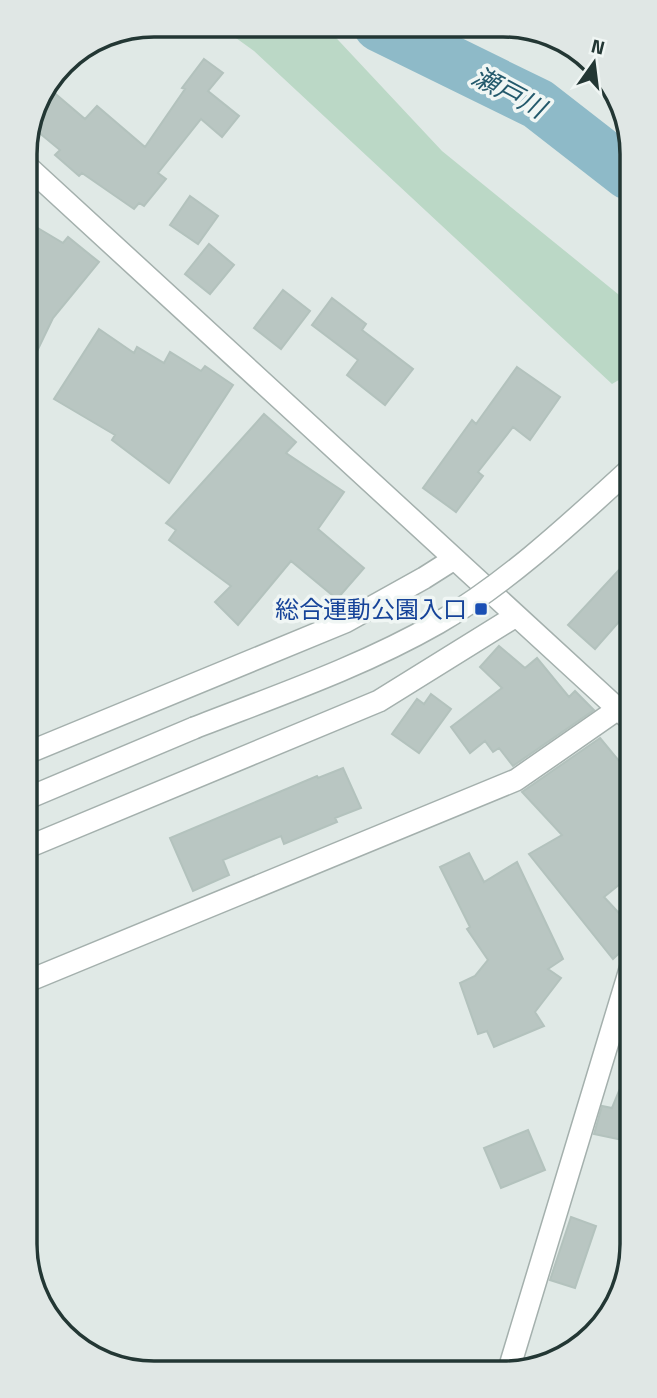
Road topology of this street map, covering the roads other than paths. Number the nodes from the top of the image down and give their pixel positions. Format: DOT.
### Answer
graph roads {
  1 [pos="37,175"];
  2 [pos="620,478"];
  3 [pos="454,559"];
  4 [pos="516,616"];
  5 [pos="620,711"];
  6 [pos="620,717"];
  7 [pos="37,749"];
  8 [pos="37,794"];
  9 [pos="37,843"];
  10 [pos="37,977"];
  11 [pos="620,1002"];
  12 [pos="512,1360"];
  1 -- 3 [label="street"];
  2 -- 8 [label="street, bridge"];
  3 -- 4 [label="street"];
  3 -- 7 [label="street"];
  4 -- 5 [label="street"];
  4 -- 9 [label="street"];
  6 -- 10 [label="street"];
  11 -- 12 [label="street"];
}
